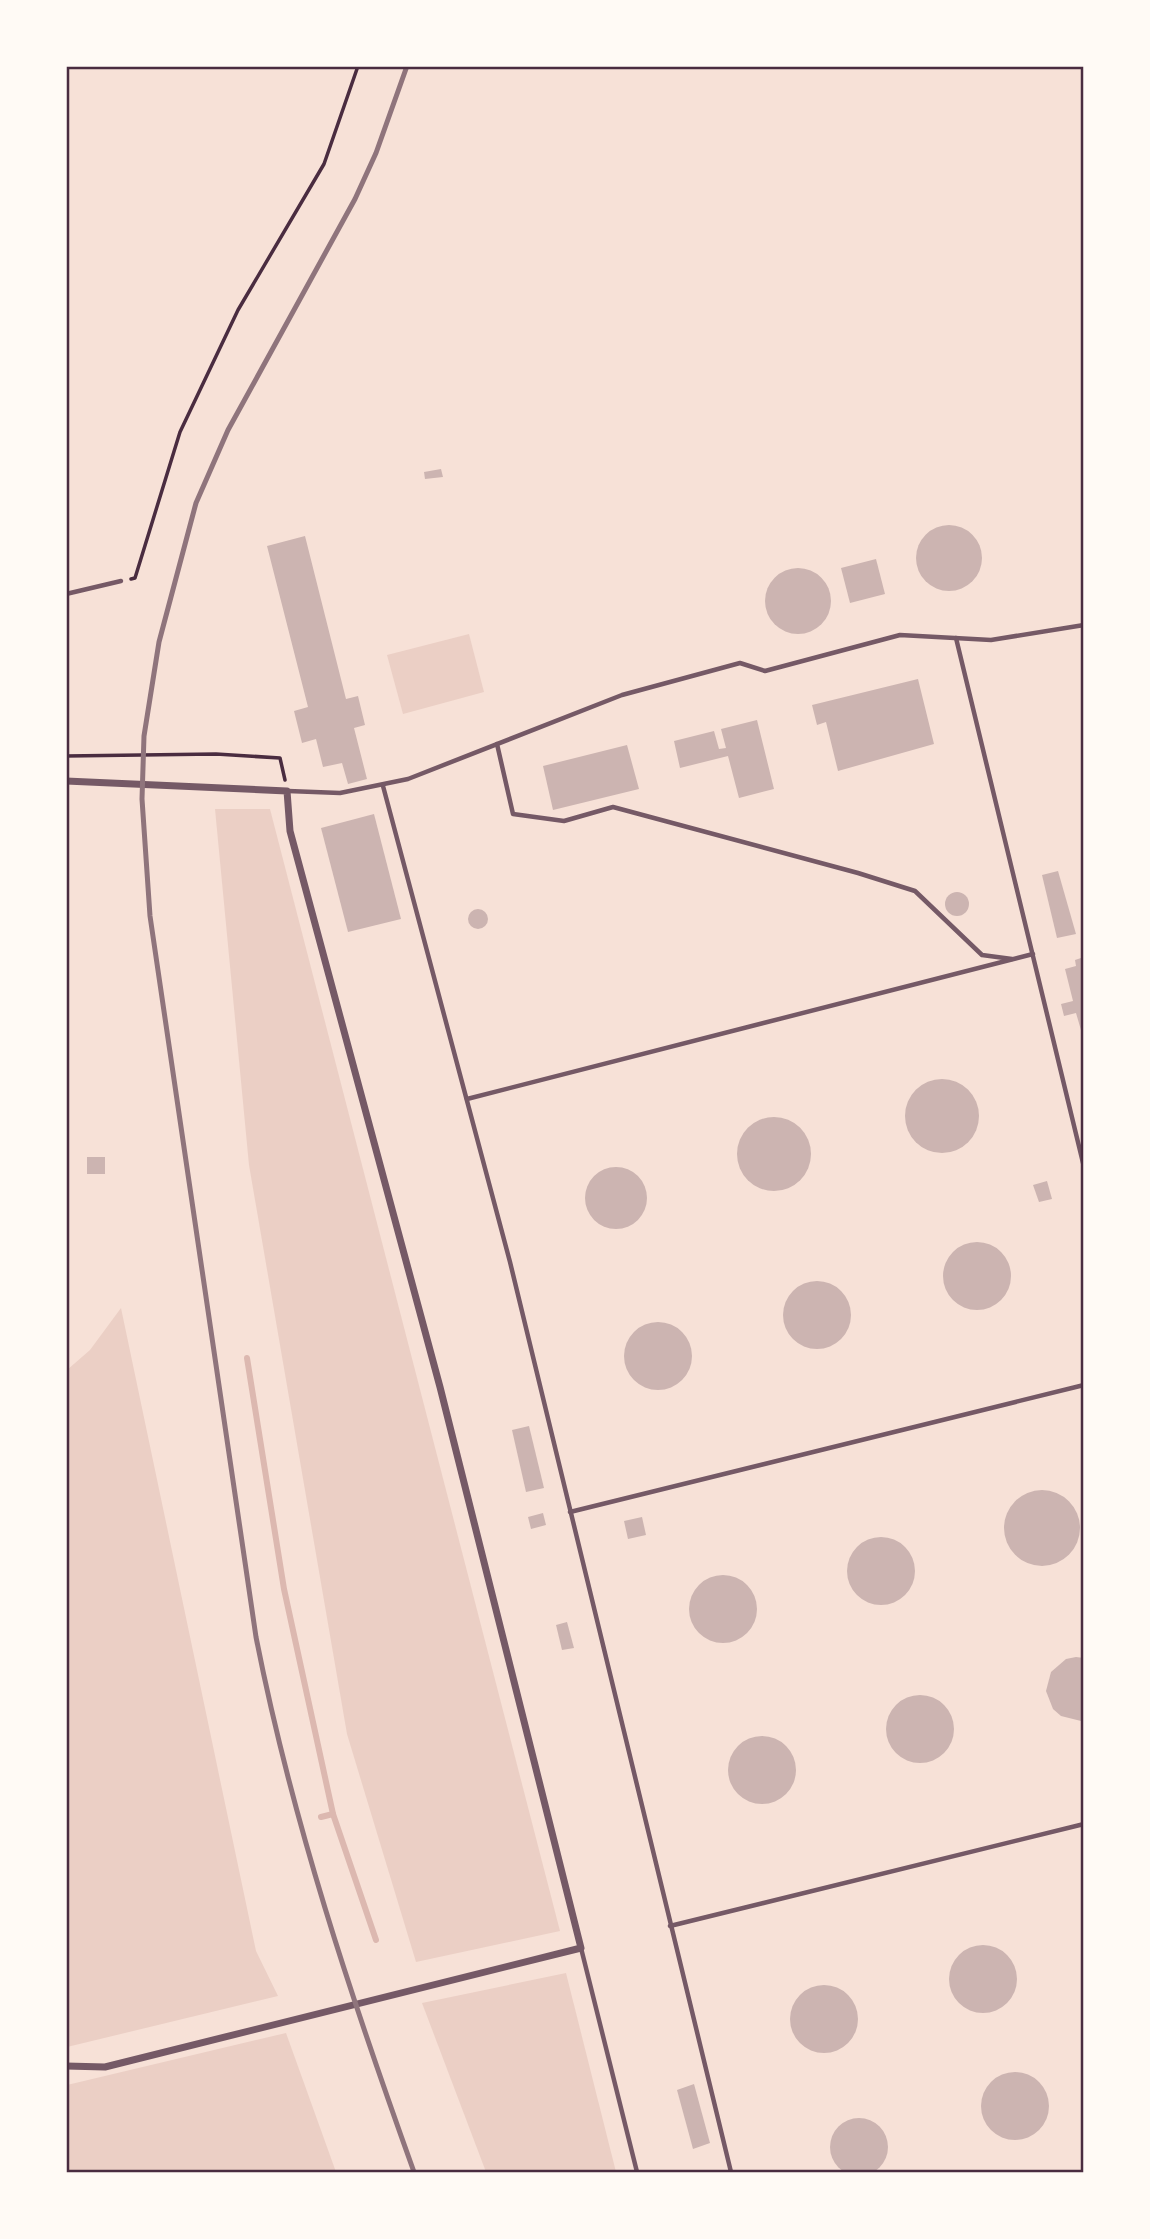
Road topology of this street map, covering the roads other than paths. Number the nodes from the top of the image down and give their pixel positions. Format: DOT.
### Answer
graph roads {
  1 [pos="121,582"];
  2 [pos="66,594"];
  3 [pos="1083,625"];
  4 [pos="956,638"];
  5 [pos="497,744"];
  6 [pos="66,782"];
  7 [pos="383,786"];
  8 [pos="287,791"];
  9 [pos="1032,954"];
  10 [pos="1012,959"];
  11 [pos="467,1099"];
  12 [pos="1083,1167"];
  13 [pos="1083,1385"];
  14 [pos="570,1512"];
  15 [pos="1083,1825"];
  16 [pos="670,1926"];
  17 [pos="581,1948"];
  18 [pos="66,2066"];
  19 [pos="638,2172"];
  20 [pos="731,2172"];
  1 -- 2 [label="lane"];
  3 -- 4 [label="lane"];
  4 -- 5 [label="lane"];
  4 -- 9 [label="lane"];
  5 -- 7 [label="lane"];
  5 -- 10 [label="lane"];
  6 -- 8 [label="street"];
  7 -- 8 [label="lane"];
  7 -- 11 [label="lane"];
  8 -- 17 [label="street"];
  9 -- 10 [label="lane"];
  9 -- 12 [label="lane"];
  10 -- 11 [label="lane"];
  11 -- 14 [label="lane"];
  13 -- 14 [label="lane"];
  14 -- 16 [label="lane"];
  15 -- 16 [label="lane"];
  16 -- 20 [label="lane"];
  17 -- 18 [label="street"];
  17 -- 19 [label="lane"];
}
